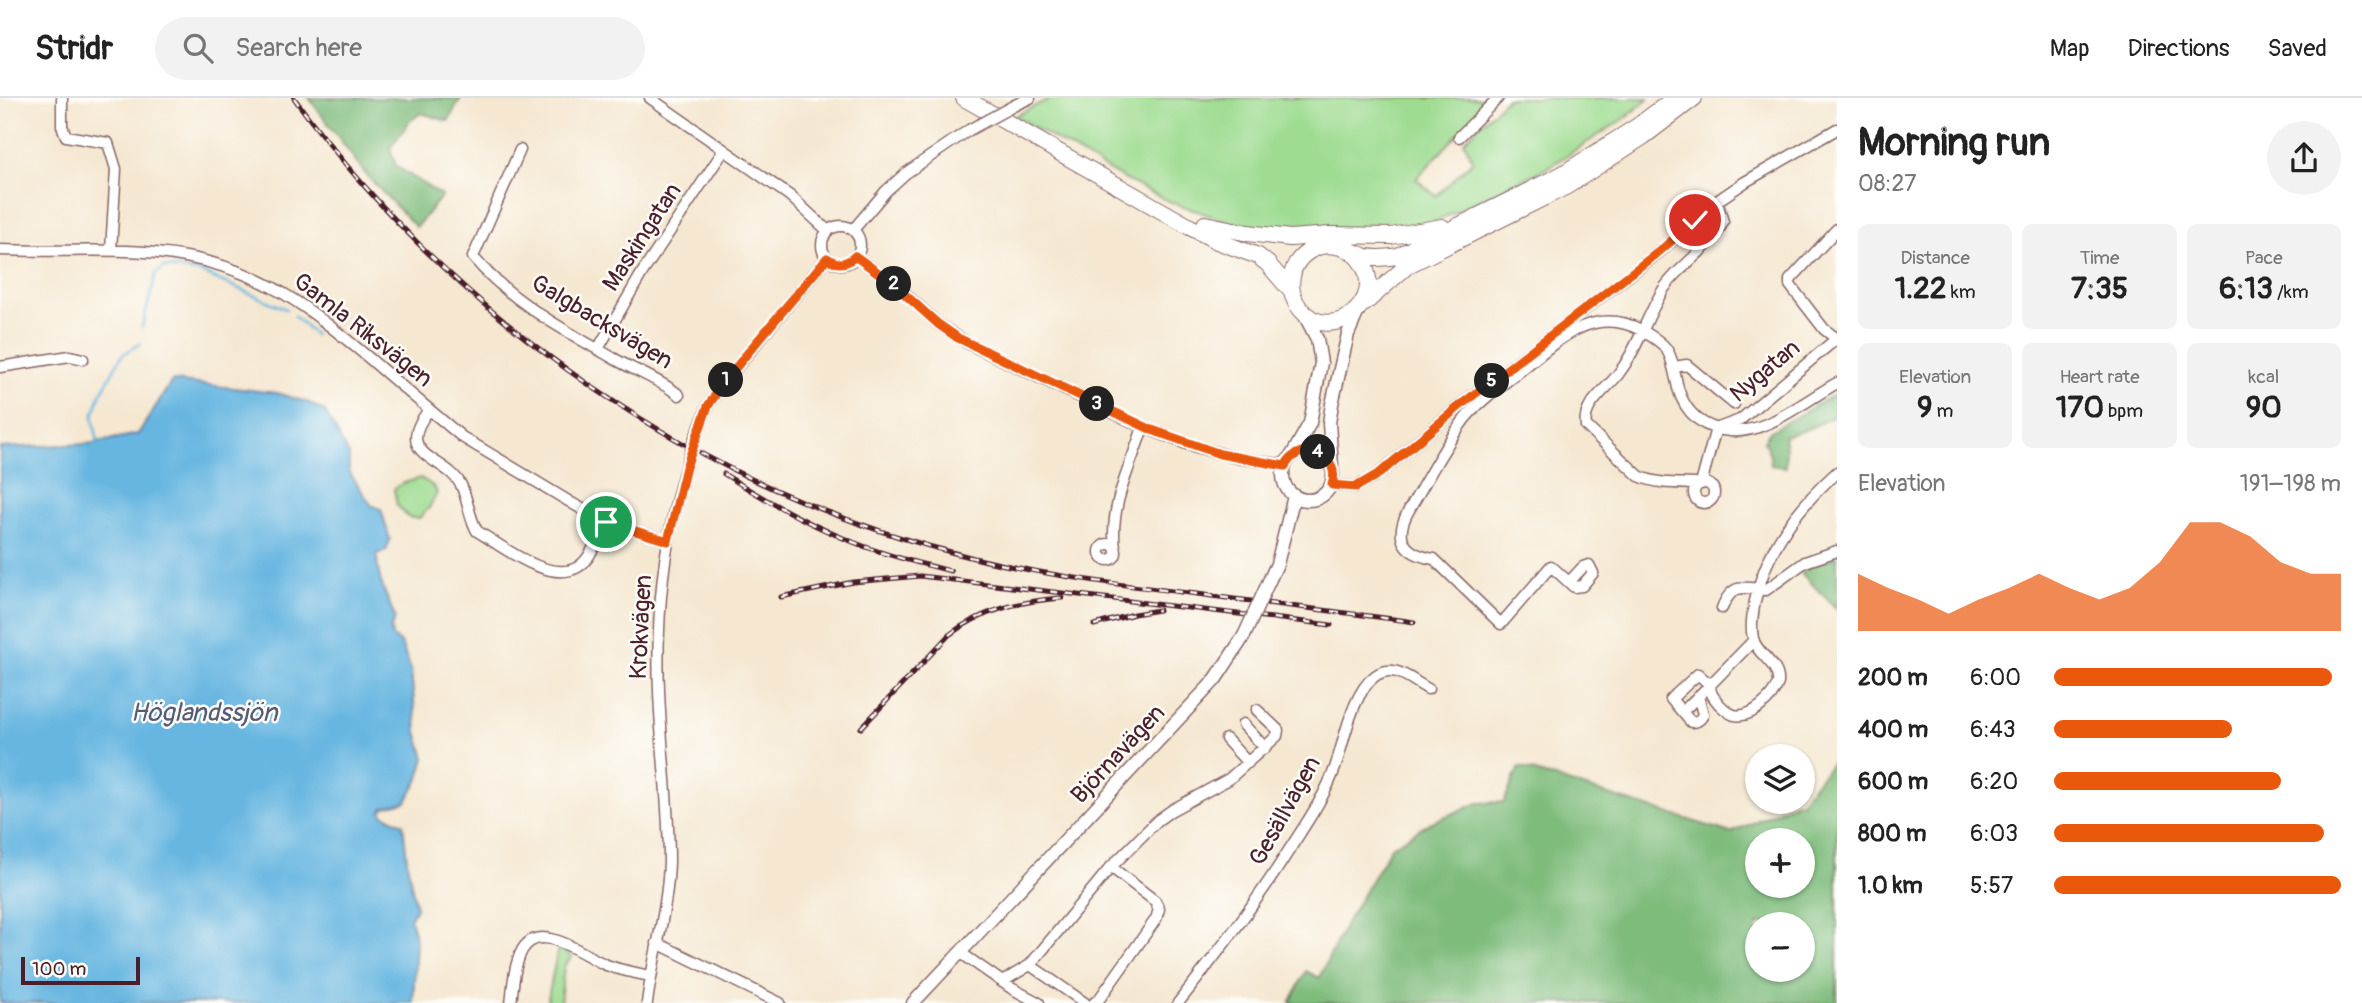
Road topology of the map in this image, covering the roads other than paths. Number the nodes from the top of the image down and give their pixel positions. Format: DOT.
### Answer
graph roads {
  1 [pos="62,98"];
  2 [pos="650,98"];
  3 [pos="964,98"];
  4 [pos="1030,98"];
  5 [pos="1498,98"];
  6 [pos="1675,98"];
  7 [pos="1694,98"];
  8 [pos="1837,129"];
  9 [pos="1459,137"];
  10 [pos="520,150"];
  11 [pos="724,150"];
  12 [pos="1717,201"];
  13 [pos="1167,212"];
  14 [pos="1465,222"];
  15 [pos="1205,224"];
  16 [pos="1837,229"];
  17 [pos="853,230"];
  18 [pos="828,231"];
  19 [pos="1314,248"];
  20 [pos="0,250"];
  21 [pos="111,250"];
  22 [pos="1351,251"];
  23 [pos="855,256"];
  24 [pos="827,258"];
  25 [pos="1292,292"];
  26 [pos="1360,308"];
  27 [pos="1303,312"];
  28 [pos="1644,332"];
  29 [pos="1835,336"];
  30 [pos="598,349"];
  31 [pos="83,359"];
  32 [pos="0,367"];
  33 [pos="1674,367"];
  34 [pos="1837,383"];
  35 [pos="680,395"];
  36 [pos="1734,404"];
  37 [pos="429,410"];
  38 [pos="1143,427"];
  39 [pos="1716,428"];
  40 [pos="1429,432"];
  41 [pos="1445,449"];
  42 [pos="1288,461"];
  43 [pos="1332,467"];
  44 [pos="1837,472"];
  45 [pos="1332,485"];
  46 [pos="1294,496"];
  47 [pos="599,535"];
  48 [pos="668,541"];
  49 [pos="1113,544"];
  50 [pos="1837,551"];
  51 [pos="1569,582"];
  52 [pos="1758,589"];
  53 [pos="1722,608"];
  54 [pos="1753,641"];
  55 [pos="1710,685"];
  56 [pos="1428,688"];
  57 [pos="1698,696"];
  58 [pos="1257,710"];
  59 [pos="1682,712"];
  60 [pos="1243,724"];
  61 [pos="1226,740"];
  62 [pos="1265,748"];
  63 [pos="1248,764"];
  64 [pos="1111,867"];
  65 [pos="657,943"];
  66 [pos="961,953"];
  67 [pos="1030,965"];
  68 [pos="651,976"];
  69 [pos="1002,982"];
  70 [pos="511,1003"];
  71 [pos="647,1003"];
  72 [pos="780,1003"];
  73 [pos="913,1003"];
  74 [pos="1038,1003"];
  75 [pos="1085,1003"];
  76 [pos="1094,1003"];
  77 [pos="1178,1003"];
  1 -- 21 [label="street"];
  2 -- 11 [label="street"];
  3 -- 13 [label="highway"];
  4 -- 17 [label="street, bridge"];
  5 -- 9 [label="street"];
  6 -- 14 [label="highway"];
  7 -- 26 [label="highway"];
  8 -- 12 [label="street"];
  10 -- 30 [label="street, Galgbacksvägen"];
  11 -- 18 [label="street"];
  11 -- 30 [label="street, Maskingatan"];
  12 -- 28 [label="street"];
  12 -- 40 [label="street"];
  13 -- 15 [label="highway"];
  13 -- 25 [label="highway"];
  14 -- 15 [label="highway"];
  14 -- 22 [label="highway"];
  15 -- 19 [label="highway"];
  16 -- 29 [label="street"];
  17 -- 18 [label="street"];
  17 -- 23 [label="street"];
  18 -- 24 [label="street"];
  19 -- 22 [label="highway"];
  19 -- 25 [label="highway"];
  20 -- 21 [label="street, Gamla Riksvägen"];
  21 -- 37 [label="street, Gamla Riksvägen"];
  22 -- 26 [label="highway"];
  23 -- 24 [label="street"];
  23 -- 38 [label="street"];
  24 -- 48 [label="street, Krokvägen, bridge"];
  25 -- 27 [label="highway"];
  26 -- 27 [label="highway"];
  26 -- 43 [label="main road"];
  27 -- 42 [label="main road"];
  28 -- 33 [label="street"];
  28 -- 39 [label="street"];
  28 -- 41 [label="street"];
  29 -- 39 [label="street, Nygatan"];
  30 -- 35 [label="street, Galgbacksvägen"];
  31 -- 32 [label="street"];
  33 -- 36 [label="street"];
  33 -- 39 [label="street"];
  34 -- 39 [label="street"];
  37 -- 47 [label="street"];
  37 -- 48 [label="street, Gamla Riksvägen"];
  38 -- 42 [label="street"];
  38 -- 49 [label="street"];
  40 -- 41 [label="street"];
  40 -- 45 [label="street"];
  41 -- 51 [label="street"];
  42 -- 43 [label="main road"];
  42 -- 46 [label="main road"];
  43 -- 45 [label="main road"];
  44 -- 52 [label="street"];
  45 -- 46 [label="main road"];
  46 -- 66 [label="main road, Björnavägen, bridge"];
  48 -- 65 [label="street, Krokvägen"];
  50 -- 52 [label="street"];
  52 -- 53 [label="street"];
  52 -- 54 [label="street"];
  54 -- 55 [label="street"];
  54 -- 55 [label="street"];
  55 -- 57 [label="street"];
  55 -- 59 [label="street"];
  56 -- 77 [label="street, Gesällvägen"];
  57 -- 59 [label="street"];
  57 -- 59 [label="street"];
  58 -- 62 [label="street"];
  60 -- 62 [label="street"];
  61 -- 63 [label="street"];
  62 -- 63 [label="street"];
  63 -- 64 [label="street"];
  64 -- 67 [label="street"];
  64 -- 76 [label="street"];
  65 -- 68 [label="street, Krokvägen"];
  65 -- 72 [label="street"];
  66 -- 69 [label="street"];
  66 -- 73 [label="main road, Björnavägen"];
  67 -- 69 [label="street"];
  67 -- 75 [label="street"];
  68 -- 70 [label="street"];
  68 -- 71 [label="street, Krokvägen"];
  69 -- 74 [label="street"];
}
